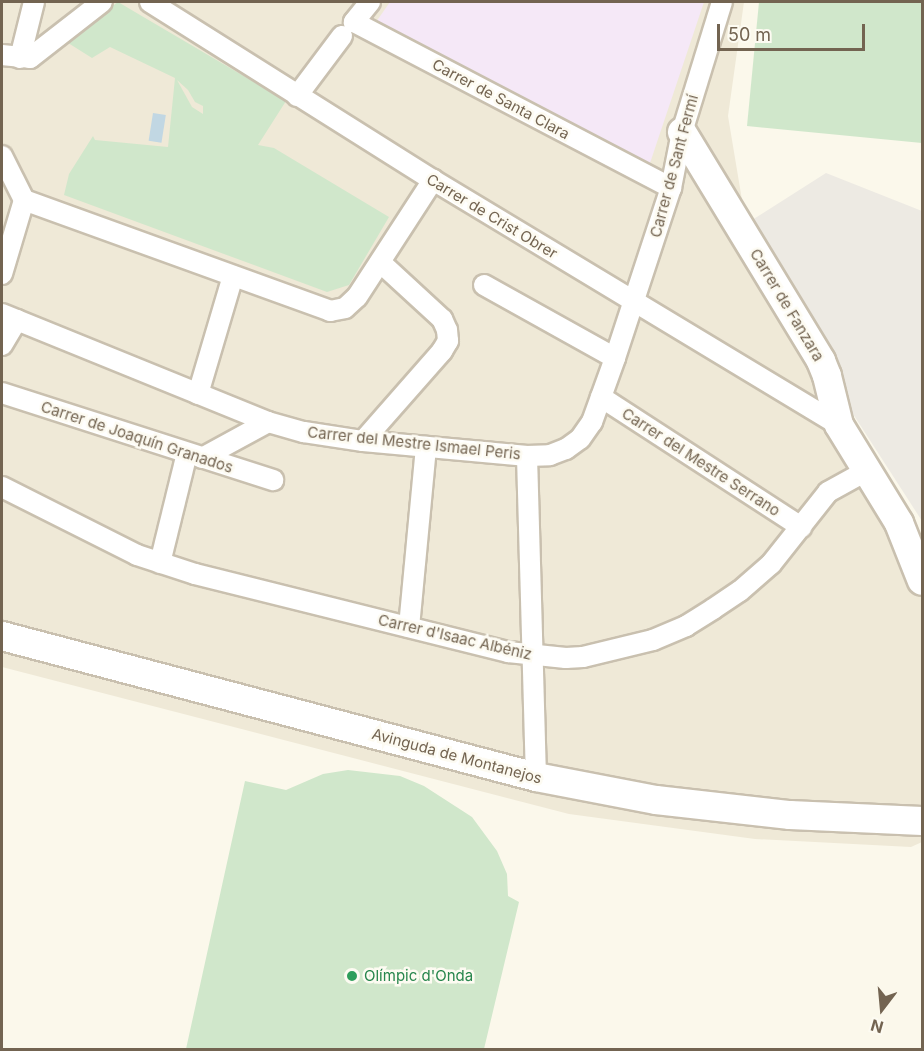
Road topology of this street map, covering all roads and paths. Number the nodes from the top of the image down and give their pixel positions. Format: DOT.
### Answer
graph roads {
  1 [pos="34,2"];
  2 [pos="102,2"];
  3 [pos="150,2"];
  4 [pos="370,2"];
  5 [pos="722,2"];
  6 [pos="342,36"];
  7 [pos="11,56"];
  8 [pos="297,96"];
  9 [pos="682,132"];
  10 [pos="2,156"];
  11 [pos="433,180"];
  12 [pos="672,188"];
  13 [pos="22,207"];
  14 [pos="380,262"];
  15 [pos="2,274"];
  16 [pos="233,276"];
  17 [pos="484,285"];
  18 [pos="634,302"];
  19 [pos="9,317"];
  20 [pos="2,345"];
  21 [pos="615,358"];
  22 [pos="2,393"];
  23 [pos="198,394"];
  24 [pos="601,397"];
  25 [pos="268,422"];
  26 [pos="839,425"];
  27 [pos="363,441"];
  28 [pos="426,447"];
  29 [pos="195,455"];
  30 [pos="527,456"];
  31 [pos="866,471"];
  32 [pos="273,480"];
  33 [pos="2,487"];
  34 [pos="801,527"];
  35 [pos="160,563"];
  36 [pos="922,581"];
  37 [pos="409,627"];
  38 [pos="2,636"];
  39 [pos="533,656"];
  40 [pos="536,777"];
  41 [pos="922,821"];
  1 -- 7 [label="street"];
  2 -- 7 [label="street"];
  3 -- 8 [label="street, Carrer de Crist Obrer"];
  4 -- 12 [label="street, Carrer de Santa Clara"];
  5 -- 9 [label="street, Carrer de Sant Fermí"];
  6 -- 8 [label="street"];
  8 -- 11 [label="street, Carrer de Crist Obrer"];
  9 -- 12 [label="street, Carrer de Sant Fermí"];
  9 -- 26 [label="street, Carrer de Fanzara"];
  10 -- 13 [label="street"];
  11 -- 14 [label="street"];
  11 -- 18 [label="street, Carrer de Crist Obrer"];
  12 -- 18 [label="street, Carrer de Sant Fermí"];
  13 -- 15 [label="street"];
  13 -- 16 [label="street"];
  14 -- 16 [label="street"];
  14 -- 27 [label="street"];
  16 -- 23 [label="street"];
  17 -- 21 [label="street"];
  18 -- 21 [label="street, Carrer de Sant Fermí"];
  18 -- 26 [label="street, Carrer de Crist Obrer"];
  19 -- 20 [label="street"];
  19 -- 23 [label="street, Carrer del Mestre Ismael Peris"];
  21 -- 24 [label="street, Carrer de Sant Fermí"];
  22 -- 29 [label="street, Carrer de Joaquín Granados"];
  23 -- 25 [label="street, Carrer del Mestre Ismael Peris"];
  24 -- 30 [label="street, Carrer del Mestre Ismael Peris"];
  24 -- 34 [label="street, Carrer del Mestre Serrano"];
  25 -- 27 [label="street, Carrer del Mestre Ismael Peris"];
  25 -- 29 [label="street"];
  26 -- 31 [label="street, Carrer de Fanzara"];
  27 -- 28 [label="street, Carrer del Mestre Ismael Peris"];
  28 -- 30 [label="street, Carrer del Mestre Ismael Peris"];
  28 -- 37 [label="street"];
  29 -- 32 [label="street, Carrer de Joaquín Granados"];
  29 -- 35 [label="street"];
  30 -- 39 [label="street"];
  31 -- 34 [label="street, Carrer d'Isaac Albéniz"];
  31 -- 36 [label="street, Carrer de Fanzara"];
  33 -- 35 [label="street, Carrer d'Isaac Albéniz"];
  34 -- 39 [label="street, Carrer d'Isaac Albéniz"];
  35 -- 37 [label="street, Carrer d'Isaac Albéniz"];
  37 -- 39 [label="street, Carrer d'Isaac Albéniz"];
  38 -- 40 [label="street, Avinguda de Montanejos"];
  39 -- 40 [label="street"];
  40 -- 41 [label="street, Avinguda de Montanejos"];
}
